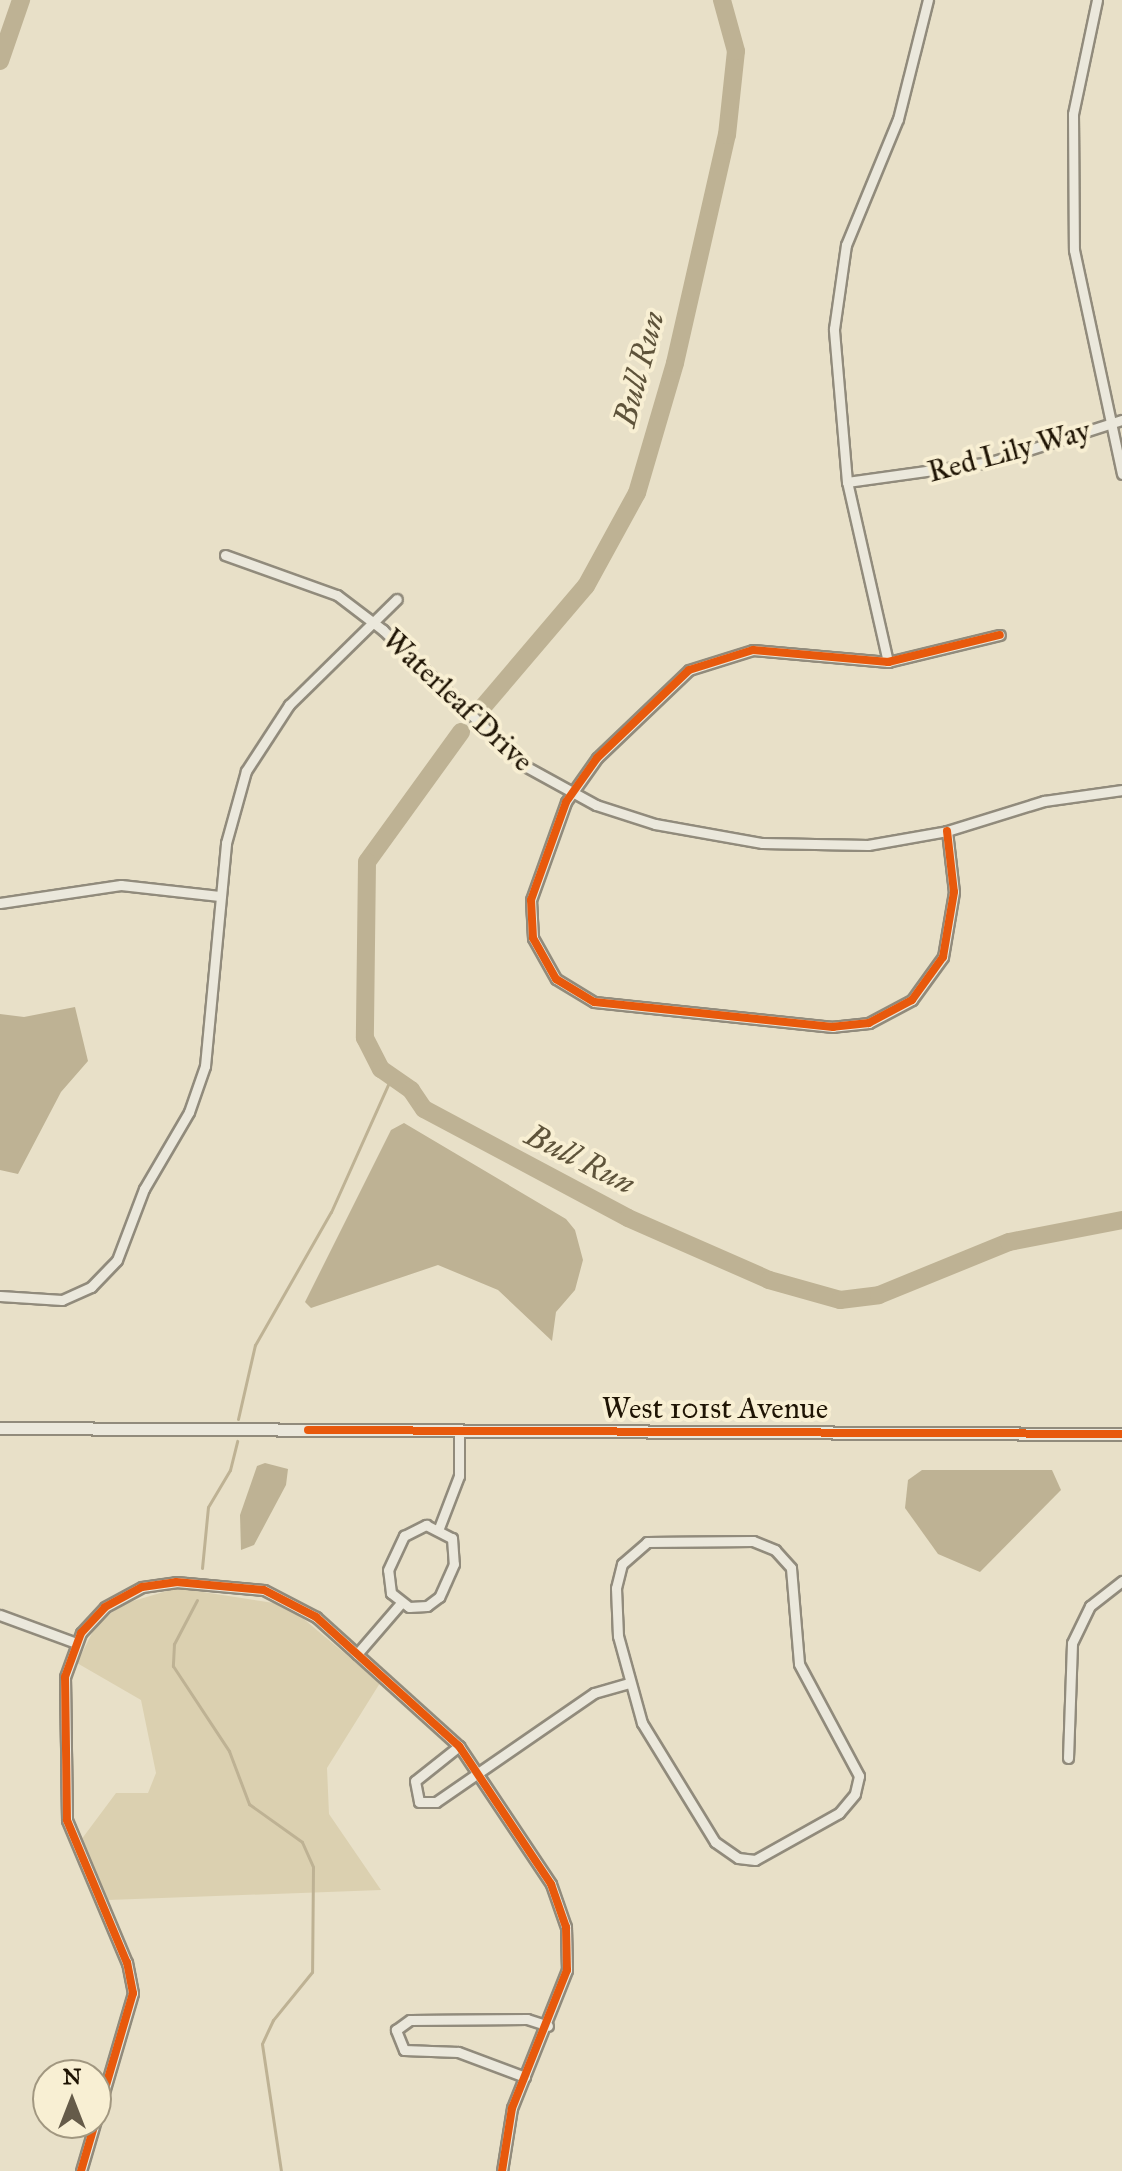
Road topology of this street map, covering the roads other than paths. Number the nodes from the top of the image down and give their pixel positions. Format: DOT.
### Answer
graph roads {
  1 [pos="928,0"];
  2 [pos="1097,0"];
  3 [pos="1122,420"];
  4 [pos="1110,424"];
  5 [pos="1122,474"];
  6 [pos="847,482"];
  7 [pos="225,555"];
  8 [pos="397,599"];
  9 [pos="373,621"];
  10 [pos="1000,635"];
  11 [pos="888,662"];
  12 [pos="1122,790"];
  13 [pos="571,794"];
  14 [pos="947,831"];
  15 [pos="219,896"];
  16 [pos="0,903"];
  17 [pos="0,1296"];
  18 [pos="0,1428"];
  19 [pos="459,1430"];
  20 [pos="1122,1434"];
  21 [pos="439,1528"];
  22 [pos="1122,1581"];
  23 [pos="401,1603"];
  24 [pos="0,1615"];
  25 [pos="76,1643"];
  26 [pos="357,1654"];
  27 [pos="629,1683"];
  28 [pos="459,1746"];
  29 [pos="1068,1758"];
  30 [pos="480,1772"];
  31 [pos="548,2026"];
  32 [pos="525,2077"];
  33 [pos="81,2171"];
  34 [pos="502,2171"];
  1 -- 6 [label="street"];
  2 -- 4 [label="street"];
  3 -- 4 [label="street, Red Lily Way"];
  4 -- 5 [label="street"];
  4 -- 6 [label="street, Red Lily Way"];
  6 -- 11 [label="street"];
  7 -- 9 [label="street, Waterleaf Drive"];
  8 -- 9 [label="street"];
  9 -- 13 [label="street, Waterleaf Drive"];
  9 -- 15 [label="street"];
  10 -- 11 [label="street"];
  11 -- 13 [label="street"];
  12 -- 14 [label="street, Waterleaf Drive"];
  13 -- 14 [label="street, Waterleaf Drive"];
  13 -- 14 [label="street"];
  15 -- 16 [label="street"];
  15 -- 17 [label="street"];
  18 -- 19 [label="street, West 101st Avenue"];
  19 -- 20 [label="street, West 101st Avenue"];
  19 -- 21 [label="street"];
  21 -- 23 [label="street"];
  21 -- 23 [label="street"];
  22 -- 29 [label="street"];
  23 -- 26 [label="street"];
  24 -- 25 [label="street"];
  25 -- 26 [label="street"];
  25 -- 33 [label="street"];
  26 -- 28 [label="street"];
  27 -- 27 [label="street"];
  27 -- 30 [label="street"];
  28 -- 30 [label="street"];
  28 -- 30 [label="street"];
  30 -- 31 [label="street"];
  31 -- 32 [label="street"];
  31 -- 32 [label="street"];
  32 -- 34 [label="street"];
}
